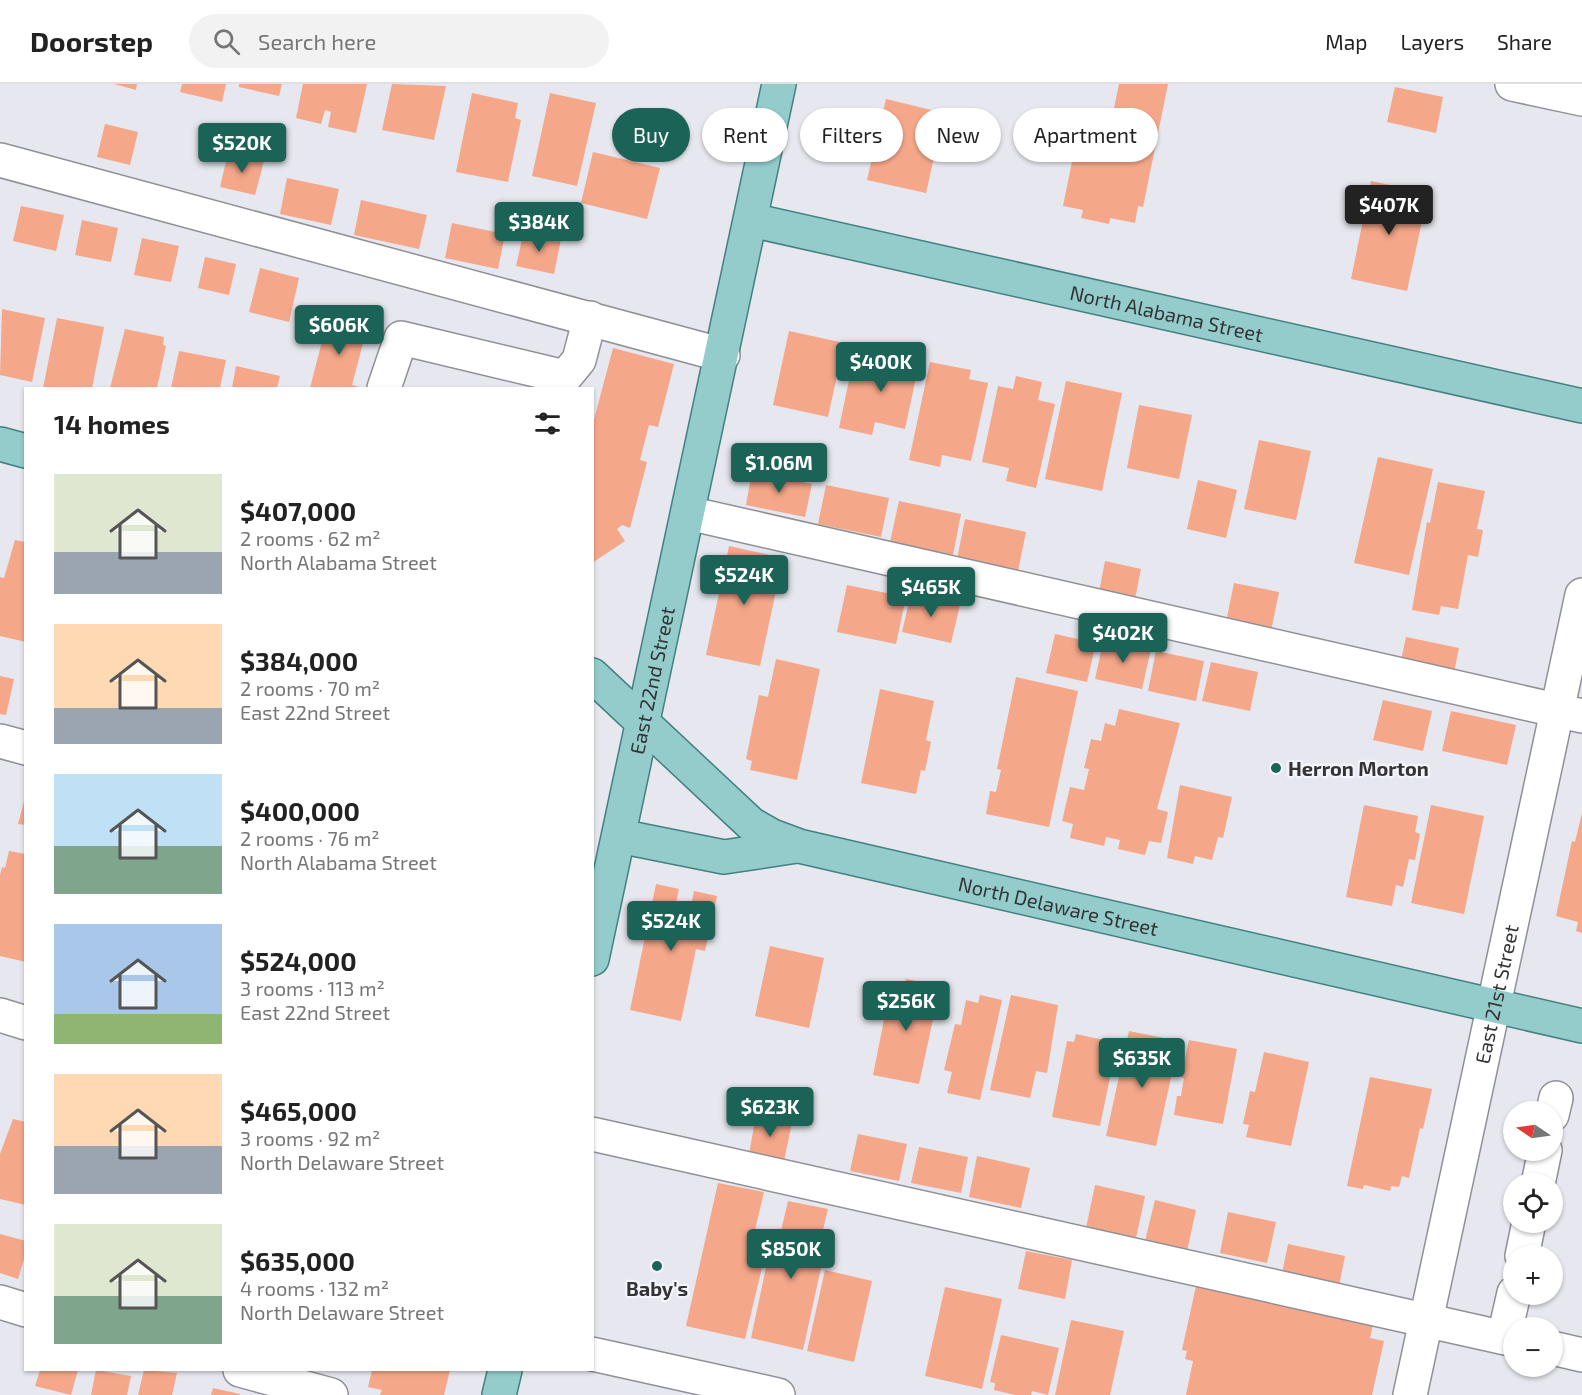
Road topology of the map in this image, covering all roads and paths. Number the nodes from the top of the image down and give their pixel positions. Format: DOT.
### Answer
graph roads {
  1 [pos="779,84"];
  2 [pos="1512,84"];
  3 [pos="1582,99"];
  4 [pos="0,160"];
  5 [pos="751,220"];
  6 [pos="590,318"];
  7 [pos="723,355"];
  8 [pos="384,387"];
  9 [pos="1582,406"];
  10 [pos="0,444"];
  11 [pos="24,450"];
  12 [pos="688,513"];
  13 [pos="1582,595"];
  14 [pos="594,677"];
  15 [pos="1570,713"];
  16 [pos="642,723"];
  17 [pos="0,741"];
  18 [pos="24,747"];
  19 [pos="619,836"];
  20 [pos="799,846"];
  21 [pos="599,896"];
  22 [pos="594,941"];
  23 [pos="1494,1006"];
  24 [pos="0,1015"];
  25 [pos="24,1022"];
  26 [pos="1582,1026"];
  27 [pos="594,1134"];
  28 [pos="0,1302"];
  29 [pos="24,1309"];
  30 [pos="1426,1320"];
  31 [pos="1503,1338"];
  32 [pos="1563,1351"];
  33 [pos="594,1354"];
  34 [pos="1582,1355"];
  35 [pos="244,1371"];
  36 [pos="505,1371"];
  37 [pos="331,1395"];
  38 [pos="499,1395"];
  39 [pos="778,1395"];
  40 [pos="1410,1395"];
  1 -- 5 [label="main road, East 22nd Street"];
  2 -- 3 [label="street"];
  4 -- 6 [label="street"];
  5 -- 7 [label="main road, East 22nd Street"];
  5 -- 9 [label="main road, North Alabama Street"];
  6 -- 7 [label="street"];
  6 -- 8 [label="street"];
  7 -- 12 [label="main road, East 22nd Street"];
  10 -- 11 [label="main road"];
  12 -- 15 [label="street"];
  12 -- 16 [label="main road, East 22nd Street"];
  13 -- 15 [label="street, East 21st Street"];
  14 -- 16 [label="main road, North Delaware Street"];
  15 -- 23 [label="street, East 21st Street"];
  16 -- 19 [label="main road, East 22nd Street"];
  16 -- 20 [label="main road, North Delaware Street"];
  17 -- 18 [label="street"];
  19 -- 20 [label="main road"];
  19 -- 21 [label="main road, East 22nd Street"];
  20 -- 23 [label="main road, North Delaware Street"];
  21 -- 22 [label="main road, East 22nd Street"];
  23 -- 26 [label="main road, North Delaware Street"];
  23 -- 30 [label="street, East 21st Street"];
  24 -- 25 [label="street"];
  27 -- 30 [label="street"];
  28 -- 29 [label="street"];
  30 -- 31 [label="street"];
  30 -- 40 [label="street, East 21st Street"];
  32 -- 34 [label="street"];
  33 -- 39 [label="street"];
  35 -- 37 [label="street"];
  36 -- 38 [label="main road"];
}
